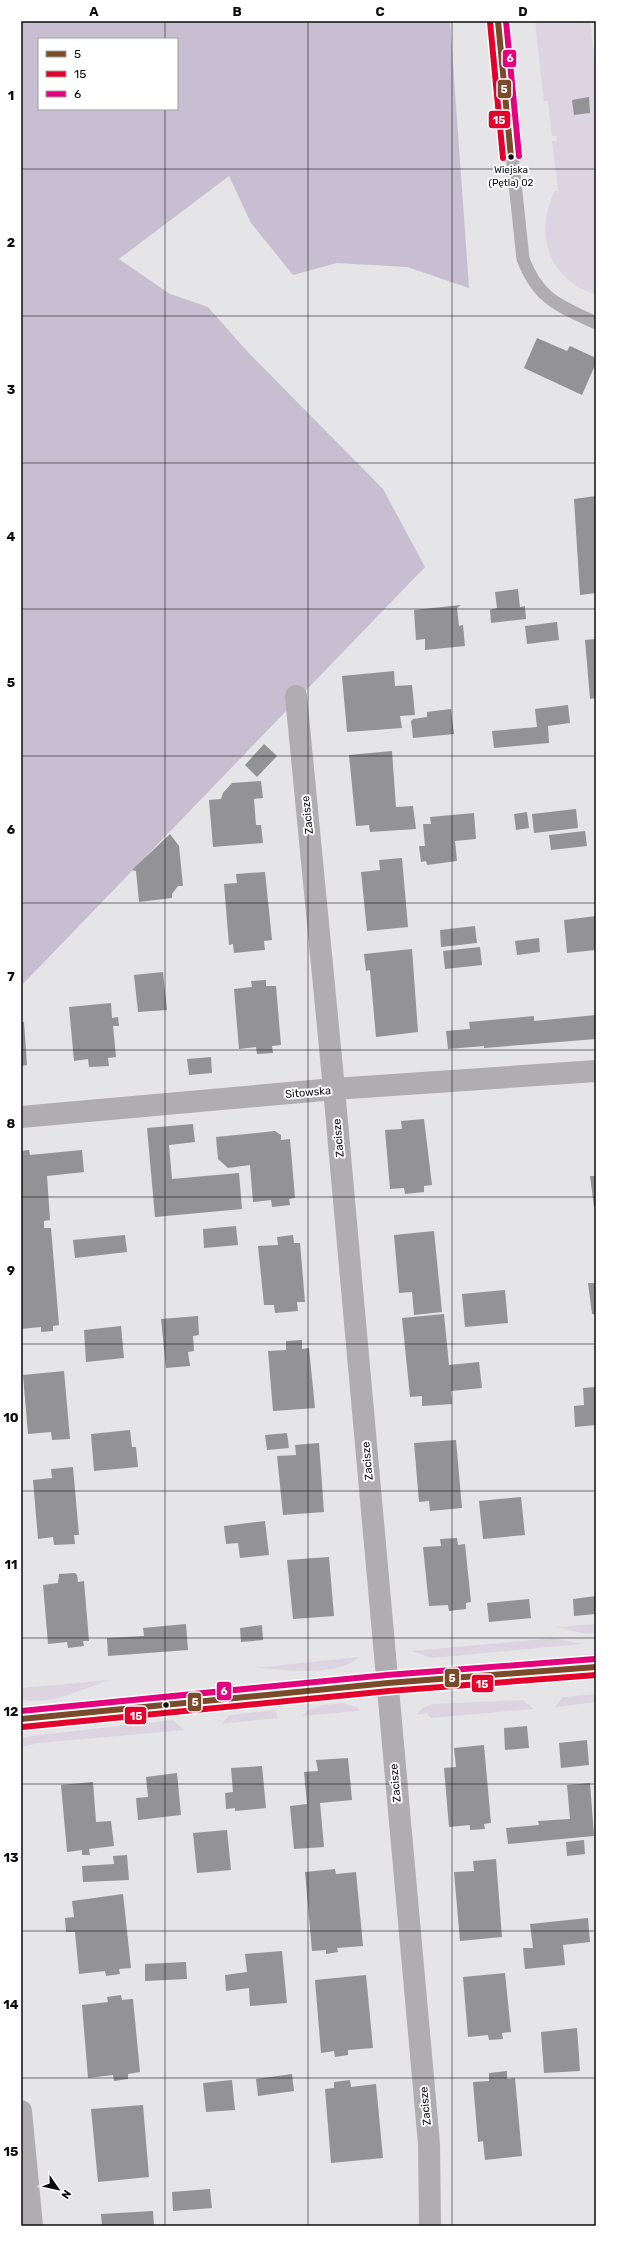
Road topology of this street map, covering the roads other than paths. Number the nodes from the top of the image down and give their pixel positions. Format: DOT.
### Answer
graph roads {
  1 [pos="498,21"];
  2 [pos="596,323"];
  3 [pos="296,696"];
  4 [pos="596,1071"];
  5 [pos="334,1089"];
  6 [pos="21,1117"];
  7 [pos="596,1667"];
  8 [pos="388,1683"];
  9 [pos="21,1719"];
  10 [pos="21,2111"];
  11 [pos="32,2226"];
  12 [pos="430,2226"];
  1 -- 2 [label="lane"];
  3 -- 5 [label="street, Zacisze"];
  4 -- 5 [label="street, Sitowska"];
  5 -- 6 [label="street, Sitowska"];
  5 -- 8 [label="street, Zacisze"];
  7 -- 8 [label="street"];
  8 -- 9 [label="street"];
  8 -- 12 [label="street, Zacisze"];
  10 -- 11 [label="street"];
}
